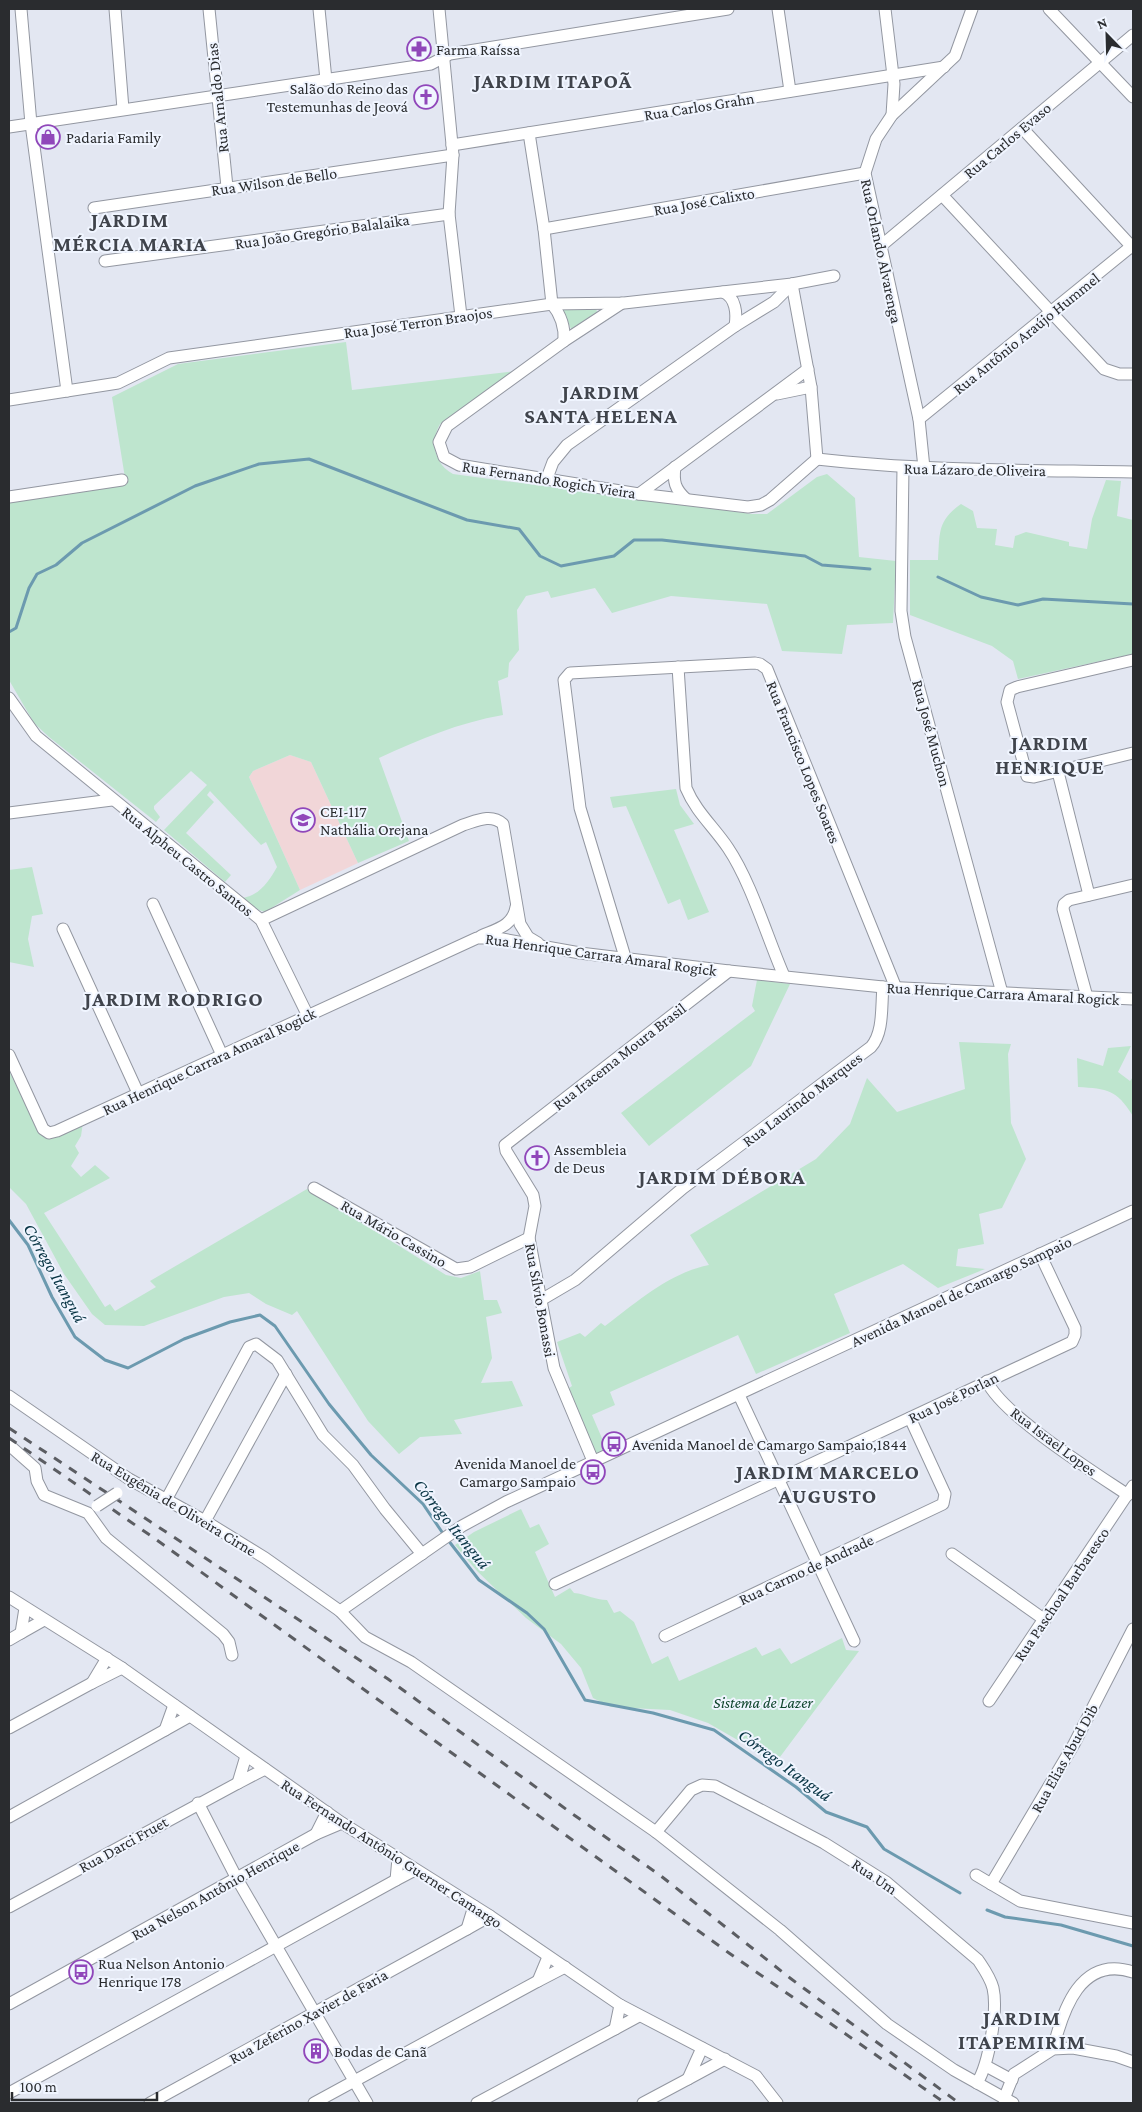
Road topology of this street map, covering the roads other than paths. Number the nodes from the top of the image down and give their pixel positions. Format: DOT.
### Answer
graph roads {
  1 [pos="21,9"];
  2 [pos="114,9"];
  3 [pos="209,9"];
  4 [pos="319,9"];
  5 [pos="439,9"];
  6 [pos="728,9"];
  7 [pos="778,9"];
  8 [pos="885,9"];
  9 [pos="972,9"];
  10 [pos="1048,9"];
  11 [pos="1133,35"];
  12 [pos="443,59"];
  13 [pos="1099,61"];
  14 [pos="945,67"];
  15 [pos="894,75"];
  16 [pos="326,80"];
  17 [pos="790,91"];
  18 [pos="216,96"];
  19 [pos="1133,97"];
  20 [pos="123,109"];
  21 [pos="892,115"];
  22 [pos="31,124"];
  23 [pos="9,127"];
  24 [pos="1022,128"];
  25 [pos="529,133"];
  26 [pos="453,150"];
  27 [pos="864,173"];
  28 [pos="227,187"];
  29 [pos="942,195"];
  30 [pos="94,208"];
  31 [pos="449,214"];
  32 [pos="544,229"];
  33 [pos="882,244"];
  34 [pos="1133,246"];
  35 [pos="105,260"];
  36 [pos="834,276"];
  37 [pos="792,284"];
  38 [pos="723,292"];
  39 [pos="774,302"];
  40 [pos="624,303"];
  41 [pos="552,304"];
  42 [pos="796,306"];
  43 [pos="1051,314"];
  44 [pos="461,316"];
  45 [pos="735,326"];
  46 [pos="564,341"];
  47 [pos="808,369"];
  48 [pos="1133,374"];
  49 [pos="811,387"];
  50 [pos="67,390"];
  51 [pos="9,400"];
  52 [pos="767,400"];
  53 [pos="919,419"];
  54 [pos="817,459"];
  55 [pos="675,467"];
  56 [pos="903,467"];
  57 [pos="924,468"];
  58 [pos="1133,472"];
  59 [pos="547,478"];
  60 [pos="122,480"];
  61 [pos="639,494"];
  62 [pos="9,497"];
  63 [pos="686,499"];
  64 [pos="1133,660"];
  65 [pos="678,666"];
  66 [pos="9,698"];
  67 [pos="1133,753"];
  68 [pos="1058,772"];
  69 [pos="112,800"];
  70 [pos="9,813"];
  71 [pos="1133,884"];
  72 [pos="1089,895"];
  73 [pos="153,904"];
  74 [pos="516,904"];
  75 [pos="260,920"];
  76 [pos="63,929"];
  77 [pos="477,938"];
  78 [pos="546,946"];
  79 [pos="625,957"];
  80 [pos="730,971"];
  81 [pos="784,976"];
  82 [pos="883,987"];
  83 [pos="896,988"];
  84 [pos="1002,994"];
  85 [pos="1087,997"];
  86 [pos="1133,999"];
  87 [pos="308,1016"];
  88 [pos="9,1055"];
  89 [pos="222,1055"];
  90 [pos="138,1093"];
  91 [pos="510,1140"];
  92 [pos="314,1188"];
  93 [pos="1133,1211"];
  94 [pos="528,1238"];
  95 [pos="1040,1254"];
  96 [pos="541,1300"];
  97 [pos="286,1374"];
  98 [pos="987,1381"];
  99 [pos="739,1395"];
  100 [pos="9,1396"];
  101 [pos="910,1418"];
  102 [pos="9,1445"];
  103 [pos="593,1461"];
  104 [pos="778,1478"];
  105 [pos="128,1480"];
  106 [pos="1130,1490"];
  107 [pos="166,1500"];
  108 [pos="93,1510"];
  109 [pos="205,1521"];
  110 [pos="422,1554"];
  111 [pos="952,1554"];
  112 [pos="818,1563"];
  113 [pos="555,1584"];
  114 [pos="9,1597"];
  115 [pos="25,1608"];
  116 [pos="340,1611"];
  117 [pos="44,1620"];
  118 [pos="1045,1620"];
  119 [pos="1133,1629"];
  120 [pos="21,1633"];
  121 [pos="665,1636"];
  122 [pos="9,1640"];
  123 [pos="854,1640"];
  124 [pos="232,1655"];
  125 [pos="107,1658"];
  126 [pos="122,1668"];
  127 [pos="92,1683"];
  128 [pos="989,1702"];
  129 [pos="174,1705"];
  130 [pos="190,1716"];
  131 [pos="9,1728"];
  132 [pos="165,1730"];
  133 [pos="246,1756"];
  134 [pos="265,1769"];
  135 [pos="238,1783"];
  136 [pos="198,1803"];
  137 [pos="327,1812"];
  138 [pos="9,1817"];
  139 [pos="342,1823"];
  140 [pos="656,1832"];
  141 [pos="316,1834"];
  142 [pos="398,1858"];
  143 [pos="415,1870"];
  144 [pos="976,1875"];
  145 [pos="236,1877"];
  146 [pos="396,1880"];
  147 [pos="991,1884"];
  148 [pos="474,1906"];
  149 [pos="9,1907"];
  150 [pos="490,1916"];
  151 [pos="1133,1923"];
  152 [pos="467,1929"];
  153 [pos="276,1945"];
  154 [pos="548,1957"];
  155 [pos="565,1968"];
  156 [pos="1133,1972"];
  157 [pos="538,1981"];
  158 [pos="9,2004"];
  159 [pos="620,2005"];
  160 [pos="313,2013"];
  161 [pos="639,2016"];
  162 [pos="615,2030"];
  163 [pos="702,2048"];
  164 [pos="1053,2049"];
  165 [pos="725,2059"];
  166 [pos="1133,2062"];
  167 [pos="986,2066"];
  168 [pos="688,2079"];
  169 [pos="1012,2080"];
  170 [pos="354,2081"];
  171 [pos="977,2083"];
  172 [pos="9,2093"];
  173 [pos="1008,2101"];
  174 [pos="150,2103"];
  175 [pos="314,2103"];
  176 [pos="367,2103"];
  177 [pos="477,2103"];
  178 [pos="643,2103"];
  179 [pos="777,2103"];
  1 -- 22 [label="street"];
  2 -- 20 [label="street"];
  3 -- 18 [label="street, Rua Arnaldo Dias"];
  4 -- 16 [label="street"];
  5 -- 12 [label="street"];
  6 -- 12 [label="street"];
  7 -- 17 [label="street"];
  8 -- 15 [label="street"];
  9 -- 14 [label="street, Rua Orlando Alvarenga"];
  10 -- 13 [label="street"];
  11 -- 13 [label="street, Rua Carlos Evaso"];
  12 -- 16 [label="street"];
  12 -- 26 [label="street"];
  13 -- 19 [label="street"];
  13 -- 24 [label="street, Rua Carlos Evaso"];
  14 -- 15 [label="street, Rua Carlos Grahn"];
  14 -- 21 [label="street, Rua Orlando Alvarenga"];
  15 -- 17 [label="street, Rua Carlos Grahn"];
  15 -- 21 [label="street"];
  16 -- 18 [label="street"];
  17 -- 25 [label="street, Rua Carlos Grahn"];
  18 -- 20 [label="street"];
  18 -- 28 [label="street, Rua Arnaldo Dias"];
  20 -- 22 [label="street"];
  21 -- 27 [label="street, Rua Orlando Alvarenga"];
  22 -- 23 [label="street"];
  22 -- 50 [label="street"];
  24 -- 29 [label="street, Rua Carlos Evaso"];
  24 -- 34 [label="street"];
  25 -- 26 [label="street, Rua Carlos Grahn"];
  25 -- 32 [label="street"];
  26 -- 28 [label="street, Rua Wilson de Bello"];
  26 -- 31 [label="street"];
  27 -- 32 [label="street, Rua José Calixto"];
  27 -- 33 [label="street, Rua Orlando Alvarenga"];
  28 -- 30 [label="street, Rua Wilson de Bello"];
  29 -- 33 [label="street, Rua Carlos Evaso"];
  29 -- 43 [label="street"];
  31 -- 35 [label="street, Rua João Gregório Balalaika"];
  31 -- 44 [label="street"];
  32 -- 41 [label="street"];
  33 -- 53 [label="street, Rua Orlando Alvarenga"];
  34 -- 43 [label="street, Rua Antônio Araújo Hummel"];
  36 -- 37 [label="street, Rua José Terron Braojos"];
  37 -- 38 [label="street, Rua José Terron Braojos"];
  37 -- 39 [label="street"];
  37 -- 42 [label="street"];
  38 -- 40 [label="street, Rua José Terron Braojos"];
  38 -- 45 [label="street"];
  39 -- 42 [label="street"];
  39 -- 45 [label="street"];
  40 -- 41 [label="street, Rua José Terron Braojos"];
  40 -- 46 [label="street, Rua Fernando Rogich Vieira"];
  41 -- 44 [label="street, Rua José Terron Braojos"];
  41 -- 46 [label="street"];
  42 -- 47 [label="street"];
  43 -- 48 [label="street"];
  43 -- 53 [label="street, Rua Antônio Araújo Hummel"];
  44 -- 50 [label="street, Rua José Terron Braojos"];
  45 -- 59 [label="street"];
  46 -- 59 [label="street, Rua Fernando Rogich Vieira"];
  47 -- 49 [label="street"];
  47 -- 52 [label="street"];
  49 -- 52 [label="street"];
  49 -- 54 [label="street"];
  50 -- 51 [label="street, Rua José Terron Braojos"];
  52 -- 55 [label="street"];
  53 -- 57 [label="street, Rua Orlando Alvarenga"];
  54 -- 56 [label="street, Rua Lázaro de Oliveira"];
  54 -- 63 [label="street, Rua Fernando Rogich Vieira"];
  55 -- 61 [label="street"];
  55 -- 63 [label="street"];
  56 -- 57 [label="street, Rua Lázaro de Oliveira"];
  56 -- 84 [label="street, Rua José Muchon"];
  57 -- 58 [label="street, Rua Lázaro de Oliveira"];
  59 -- 61 [label="street, Rua Fernando Rogich Vieira"];
  60 -- 62 [label="street"];
  61 -- 63 [label="street, Rua Fernando Rogich Vieira"];
  64 -- 68 [label="street"];
  65 -- 79 [label="street, Rua Francisco Lopes Soares"];
  65 -- 81 [label="street"];
  65 -- 83 [label="street, Rua Francisco Lopes Soares"];
  66 -- 69 [label="street"];
  67 -- 68 [label="street"];
  68 -- 72 [label="street"];
  69 -- 70 [label="street, Rua Alpheu Castro Santos"];
  69 -- 75 [label="street, Rua Alpheu Castro Santos"];
  71 -- 72 [label="street"];
  72 -- 85 [label="street"];
  73 -- 89 [label="street"];
  74 -- 75 [label="street, Rua Alpheu Castro Santos"];
  74 -- 77 [label="street"];
  74 -- 78 [label="street, Rua Alpheu Castro Santos"];
  75 -- 87 [label="street"];
  76 -- 90 [label="street"];
  77 -- 78 [label="street, Rua Henrique Carrara Amaral Rogick"];
  77 -- 87 [label="street, Rua Henrique Carrara Amaral Rogick"];
  78 -- 79 [label="street, Rua Henrique Carrara Amaral Rogick"];
  79 -- 80 [label="street, Rua Henrique Carrara Amaral Rogick"];
  80 -- 81 [label="street, Rua Henrique Carrara Amaral Rogick"];
  80 -- 91 [label="street, Rua Iracema Moura Brasil"];
  81 -- 82 [label="street, Rua Henrique Carrara Amaral Rogick"];
  82 -- 83 [label="street, Rua Henrique Carrara Amaral Rogick"];
  82 -- 96 [label="street, Rua Laurindo Marques"];
  83 -- 84 [label="street, Rua Henrique Carrara Amaral Rogick"];
  84 -- 85 [label="street, Rua Henrique Carrara Amaral Rogick"];
  85 -- 86 [label="street, Rua Henrique Carrara Amaral Rogick"];
  87 -- 89 [label="street, Rua Henrique Carrara Amaral Rogick"];
  88 -- 90 [label="street, Rua Henrique Carrara Amaral Rogick"];
  89 -- 90 [label="street, Rua Henrique Carrara Amaral Rogick"];
  91 -- 94 [label="street, Rua Sílvio Bonassi"];
  92 -- 94 [label="street, Rua Mário Cassino"];
  93 -- 95 [label="street, Avenida Manoel de Camargo Sampaio"];
  94 -- 96 [label="street, Rua Sílvio Bonassi"];
  95 -- 98 [label="street, Rua José Porlan"];
  95 -- 99 [label="street, Avenida Manoel de Camargo Sampaio"];
  96 -- 103 [label="street, Rua Sílvio Bonassi"];
  97 -- 107 [label="street"];
  97 -- 109 [label="street"];
  97 -- 110 [label="street"];
  98 -- 101 [label="street, Rua José Porlan"];
  98 -- 106 [label="street, Rua Israel Lopes"];
  99 -- 103 [label="street, Avenida Manoel de Camargo Sampaio"];
  99 -- 104 [label="street"];
  100 -- 105 [label="street, Rua Eugênia de Oliveira Cirne"];
  101 -- 104 [label="street, Rua José Porlan"];
  101 -- 112 [label="street, Rua Carmo de Andrade"];
  102 -- 108 [label="street"];
  103 -- 110 [label="street, Avenida Manoel de Camargo Sampaio"];
  104 -- 112 [label="street"];
  104 -- 113 [label="street, Rua José Porlan"];
  105 -- 107 [label="street, Rua Eugênia de Oliveira Cirne"];
  105 -- 108 [label="street, bridge"];
  106 -- 118 [label="street, Rua Paschoal Barbaresco"];
  107 -- 109 [label="street, Rua Eugênia de Oliveira Cirne"];
  108 -- 124 [label="street"];
  109 -- 116 [label="street, Rua Eugênia de Oliveira Cirne"];
  110 -- 116 [label="street, Avenida Manoel de Camargo Sampaio"];
  111 -- 118 [label="street"];
  112 -- 121 [label="street, Rua Carmo de Andrade"];
  112 -- 123 [label="street"];
  114 -- 115 [label="street, Rua Fernando Antônio Guerner Camargo"];
  115 -- 117 [label="street, Rua Fernando Antônio Guerner Camargo"];
  115 -- 120 [label="street"];
  116 -- 140 [label="street, Rua Eugênia de Oliveira Cirne"];
  117 -- 120 [label="street"];
  117 -- 125 [label="street, Rua Fernando Antônio Guerner Camargo"];
  118 -- 128 [label="street, Rua Paschoal Barbaresco"];
  119 -- 147 [label="street, Rua Elias Abud Dib"];
  120 -- 122 [label="street"];
  125 -- 126 [label="street, Rua Fernando Antônio Guerner Camargo"];
  125 -- 127 [label="street"];
  126 -- 127 [label="street"];
  126 -- 129 [label="street, Rua Fernando Antônio Guerner Camargo"];
  127 -- 131 [label="street"];
  129 -- 130 [label="street, Rua Fernando Antônio Guerner Camargo"];
  129 -- 132 [label="street"];
  130 -- 132 [label="street"];
  130 -- 133 [label="street, Rua Fernando Antônio Guerner Camargo"];
  132 -- 138 [label="street"];
  133 -- 134 [label="street, Rua Fernando Antônio Guerner Camargo"];
  133 -- 135 [label="street"];
  134 -- 135 [label="street, Rua Darci Fruet"];
  134 -- 137 [label="street, Rua Fernando Antônio Guerner Camargo"];
  135 -- 136 [label="street, Rua Darci Fruet"];
  136 -- 145 [label="street"];
  136 -- 149 [label="street, Rua Darci Fruet"];
  137 -- 139 [label="street, Rua Fernando Antônio Guerner Camargo"];
  137 -- 141 [label="street, Rua Nelson Antônio Henrique"];
  139 -- 141 [label="street, Rua Nelson Antônio Henrique"];
  139 -- 142 [label="street, Rua Fernando Antônio Guerner Camargo"];
  140 -- 167 [label="street, Rua Um"];
  140 -- 171 [label="street, Rua Eugênia de Oliveira Cirne"];
  141 -- 145 [label="street, Rua Nelson Antônio Henrique"];
  142 -- 143 [label="street, Rua Fernando Antônio Guerner Camargo"];
  142 -- 146 [label="street"];
  143 -- 146 [label="street"];
  143 -- 148 [label="street, Rua Fernando Antônio Guerner Camargo"];
  144 -- 147 [label="street"];
  145 -- 153 [label="street"];
  145 -- 158 [label="street, Rua Nelson Antônio Henrique"];
  146 -- 153 [label="street"];
  147 -- 151 [label="street"];
  148 -- 150 [label="street, Rua Fernando Antônio Guerner Camargo"];
  148 -- 152 [label="street"];
  150 -- 152 [label="street, Rua Zeferino Xavier de Faria"];
  150 -- 154 [label="street, Rua Fernando Antônio Guerner Camargo"];
  152 -- 160 [label="street, Rua Zeferino Xavier de Faria"];
  153 -- 160 [label="street"];
  153 -- 172 [label="street"];
  154 -- 155 [label="street, Rua Fernando Antônio Guerner Camargo"];
  154 -- 157 [label="street"];
  155 -- 157 [label="street"];
  155 -- 159 [label="street, Rua Fernando Antônio Guerner Camargo"];
  156 -- 164 [label="street"];
  157 -- 170 [label="street"];
  159 -- 161 [label="street, Rua Fernando Antônio Guerner Camargo"];
  159 -- 162 [label="street"];
  160 -- 170 [label="street"];
  160 -- 174 [label="street, Rua Zeferino Xavier de Faria"];
  161 -- 162 [label="street"];
  161 -- 163 [label="street, Rua Fernando Antônio Guerner Camargo"];
  162 -- 177 [label="street"];
  163 -- 165 [label="street, Rua Fernando Antônio Guerner Camargo"];
  163 -- 168 [label="street"];
  164 -- 166 [label="street"];
  164 -- 169 [label="street"];
  165 -- 168 [label="street"];
  165 -- 179 [label="street, Rua Fernando Antônio Guerner Camargo"];
  167 -- 169 [label="street"];
  167 -- 171 [label="street, Rua Um"];
  168 -- 178 [label="street"];
  169 -- 173 [label="street"];
  170 -- 175 [label="street"];
  170 -- 176 [label="street"];
  171 -- 173 [label="street, Rua Eugênia de Oliveira Cirne"];
}
